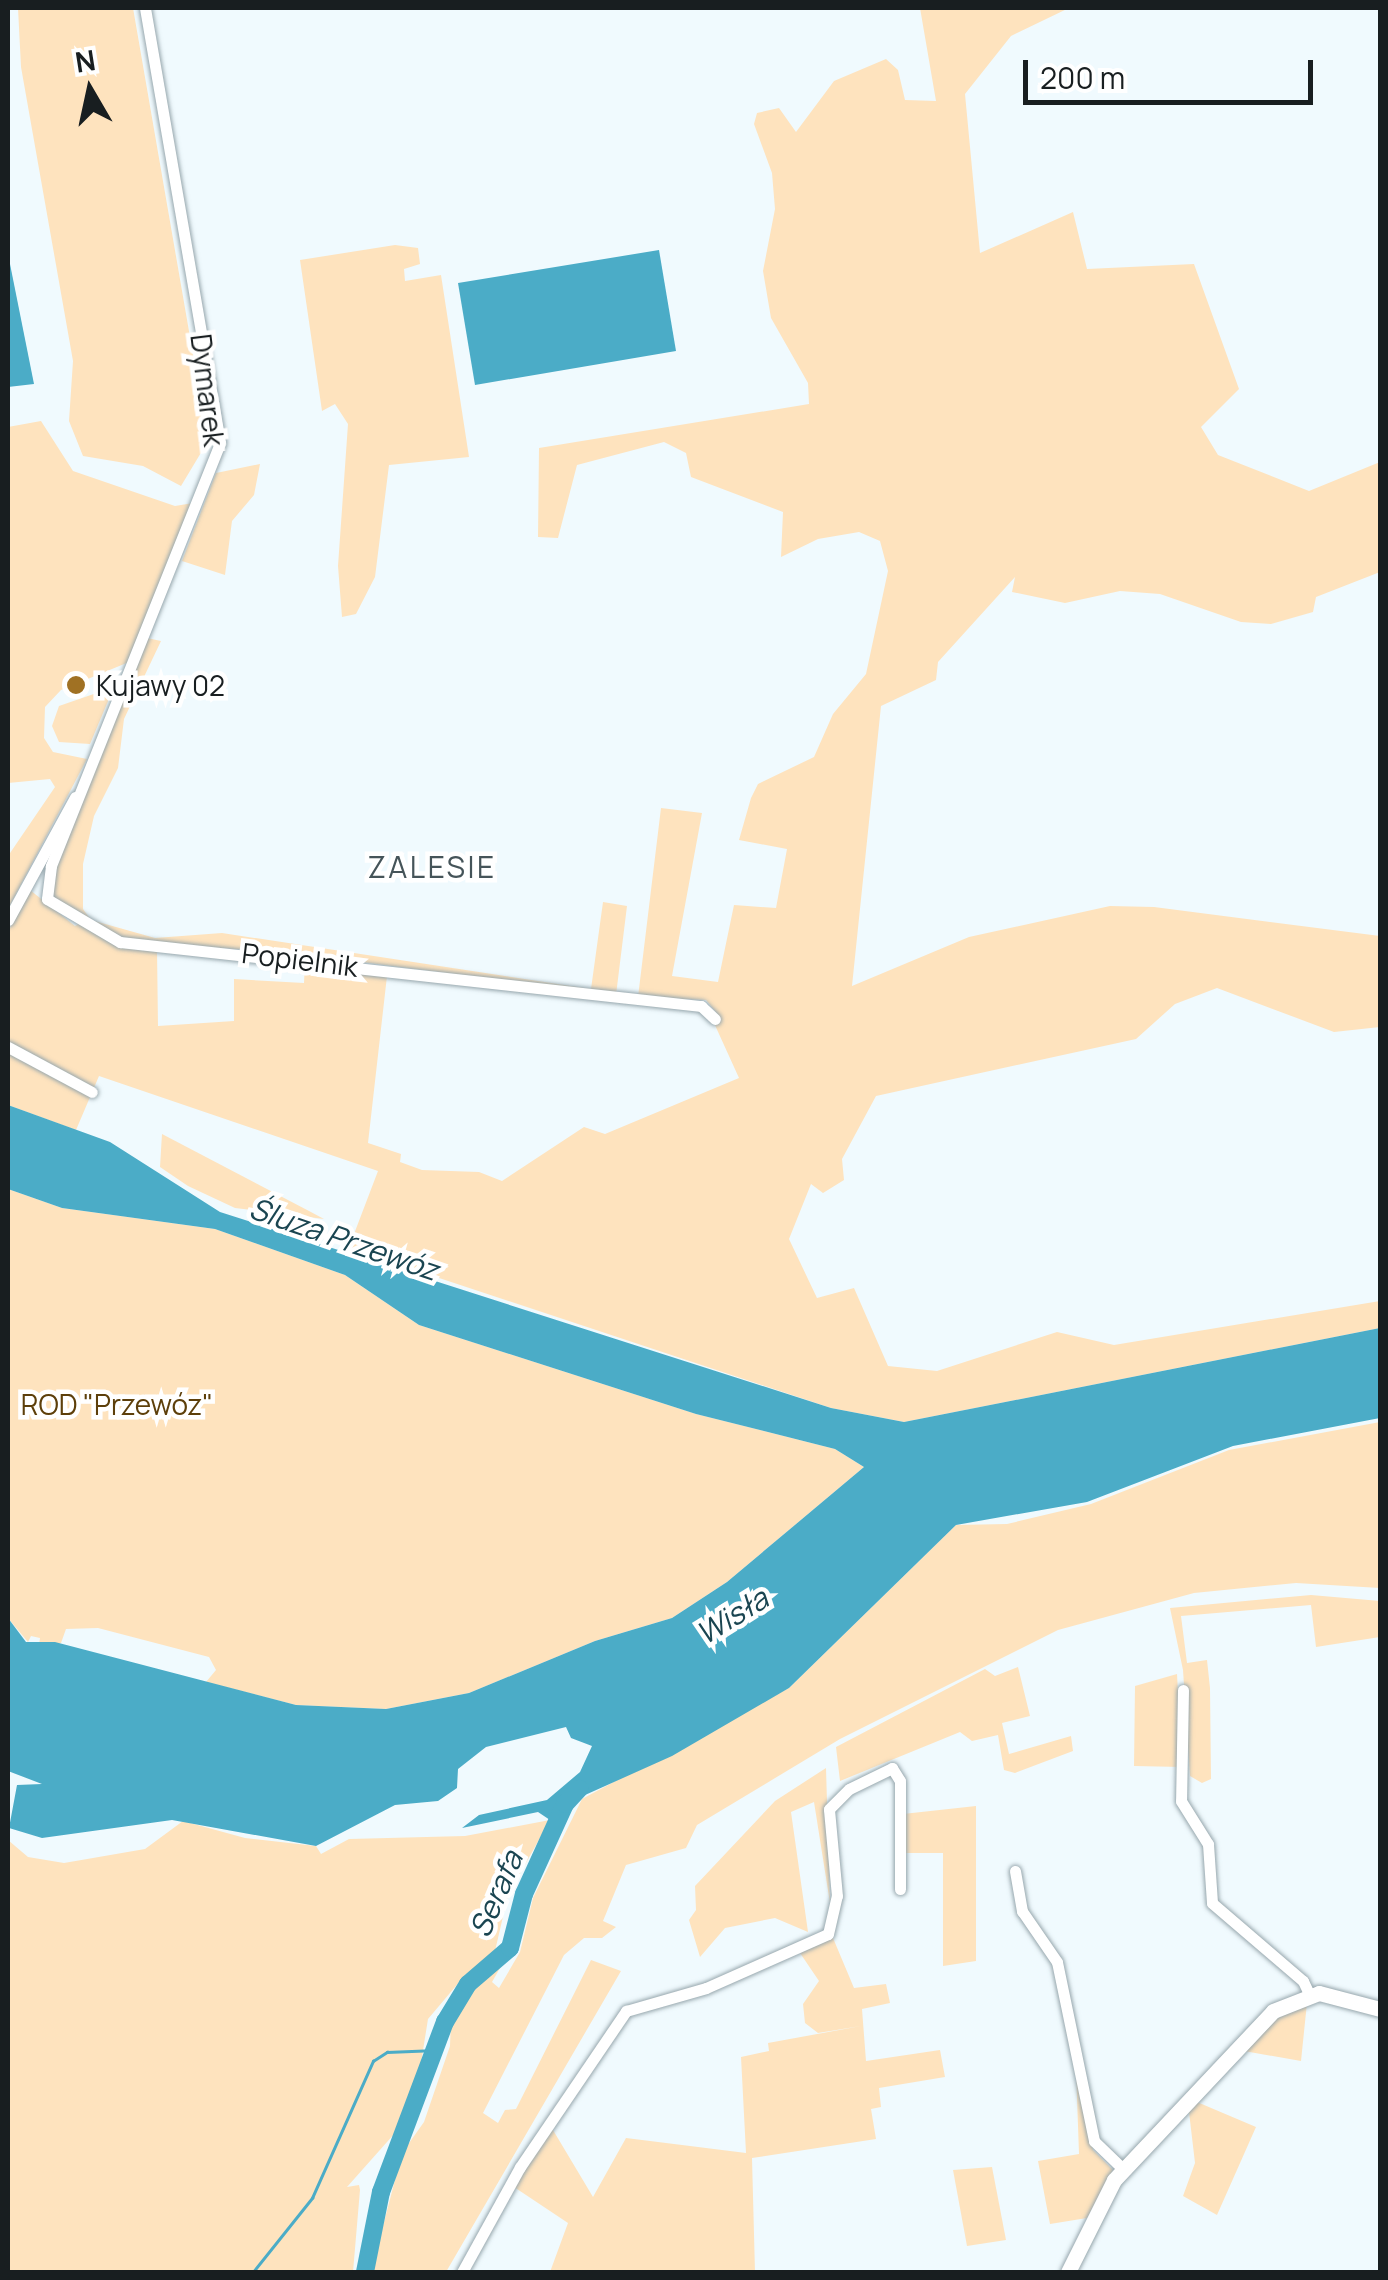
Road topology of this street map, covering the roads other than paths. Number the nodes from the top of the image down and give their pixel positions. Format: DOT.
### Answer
graph roads {
  1 [pos="145,8"];
  2 [pos="97,753"];
  3 [pos="90,773"];
  4 [pos="8,920"];
  5 [pos="715,1018"];
  6 [pos="8,1047"];
  7 [pos="92,1092"];
  8 [pos="1183,1690"];
  9 [pos="1015,1871"];
  10 [pos="900,1889"];
  11 [pos="1310,1994"];
  12 [pos="1380,2008"];
  13 [pos="1123,2169"];
  14 [pos="462,2272"];
  15 [pos="1068,2272"];
  1 -- 2 [label="street, Dymarek"];
  2 -- 3 [label="street, Popielnik"];
  3 -- 4 [label="street"];
  3 -- 5 [label="street, Popielnik"];
  6 -- 7 [label="street"];
  8 -- 11 [label="street"];
  9 -- 13 [label="street"];
  10 -- 14 [label="street"];
  11 -- 12 [label="street"];
  11 -- 13 [label="street"];
  13 -- 15 [label="street"];
}
